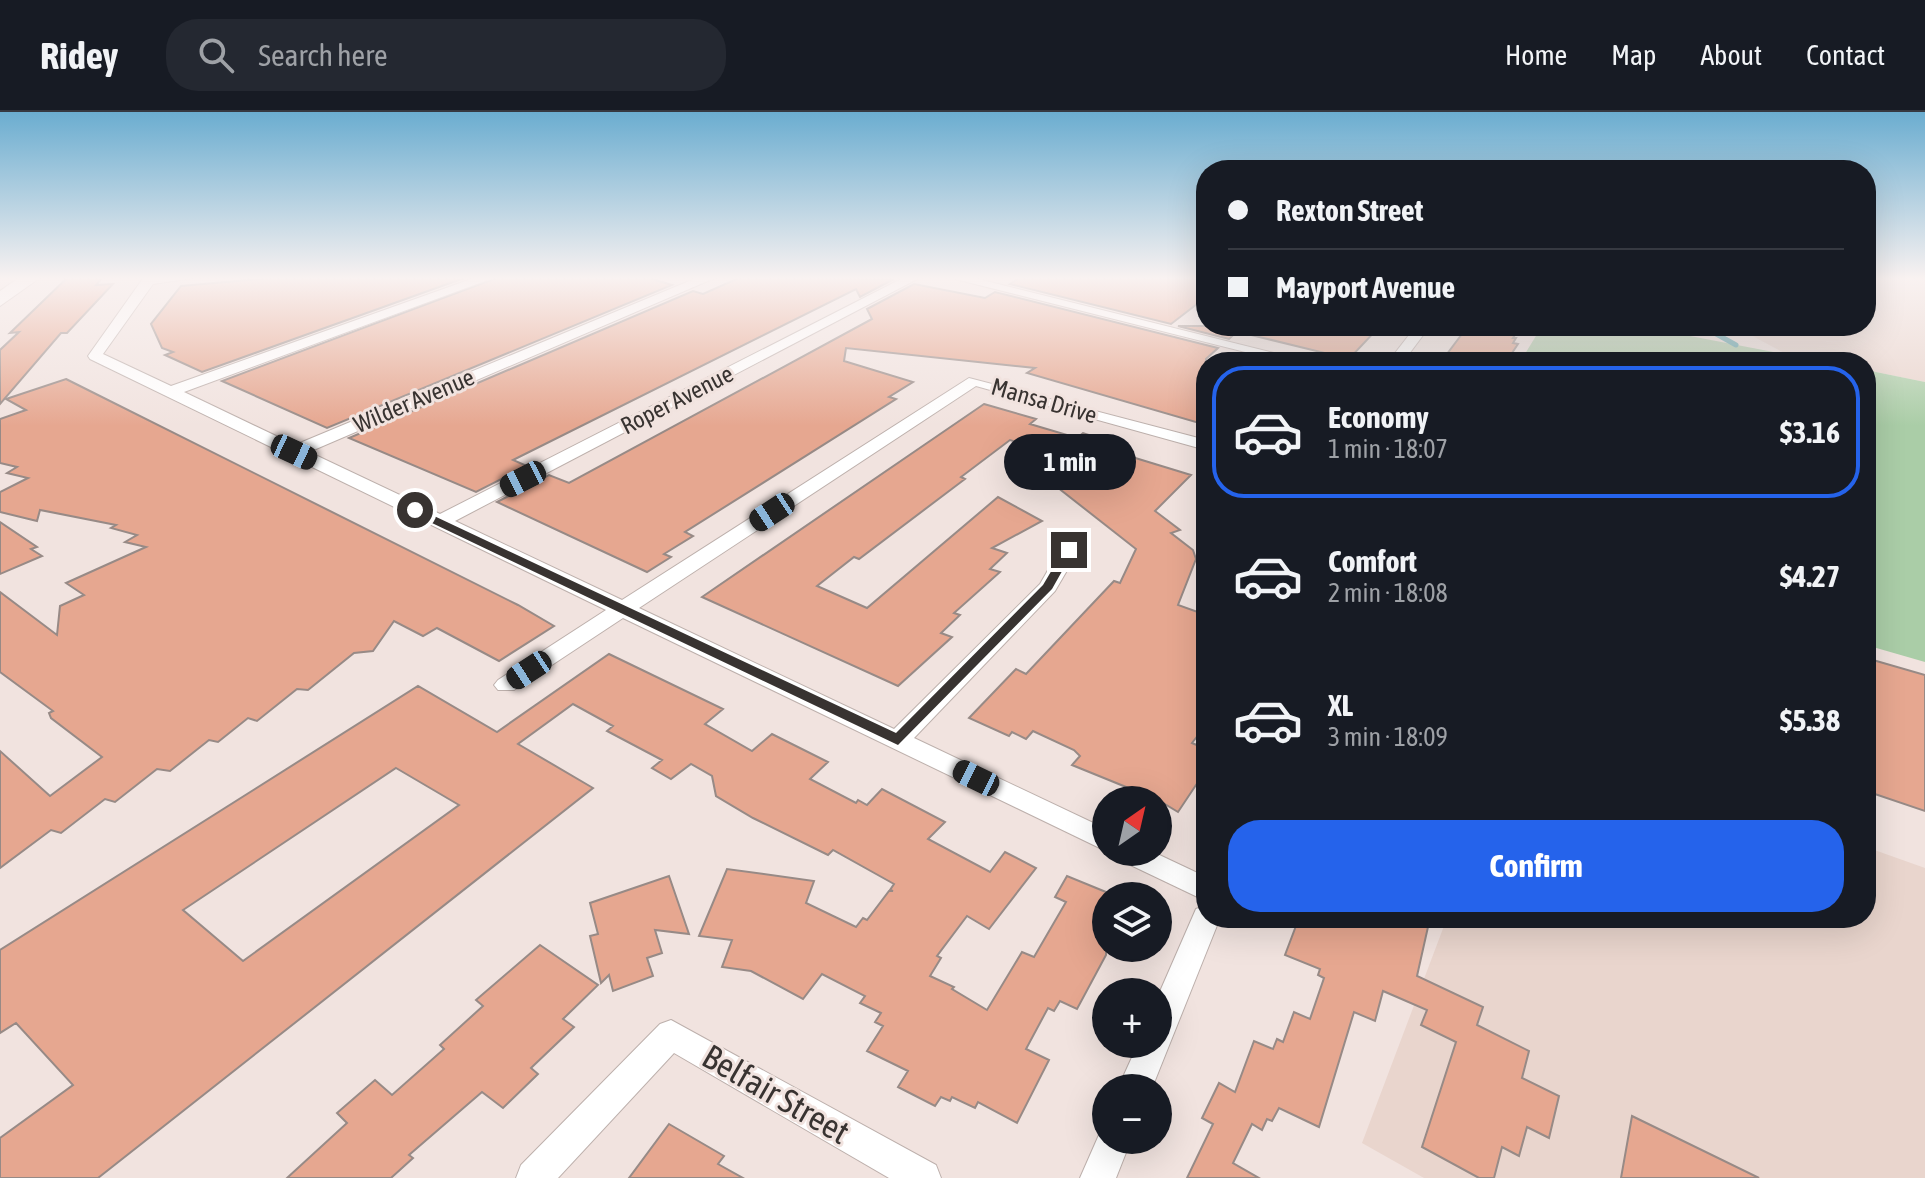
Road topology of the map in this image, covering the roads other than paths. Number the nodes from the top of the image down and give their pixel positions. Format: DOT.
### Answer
graph roads {
  1 [pos="116,327"];
  2 [pos="352,327"];
  3 [pos="592,327"];
  4 [pos="818,327"];
  5 [pos="1158,327"];
  6 [pos="1415,336"];
  7 [pos="1262,352"];
  8 [pos="1403,352"];
  9 [pos="170,392"];
  10 [pos="1196,442"];
  11 [pos="294,452"];
  12 [pos="439,522"];
  13 [pos="1069,550"];
  14 [pos="621,610"];
  15 [pos="506,685"];
  16 [pos="898,740"];
  17 [pos="1092,834"];
  18 [pos="1157,866"];
  19 [pos="1196,885"];
  20 [pos="1201,928"];
  21 [pos="1172,999"];
  22 [pos="1108,1154"];
  23 [pos="534,1178"];
  24 [pos="923,1178"];
  25 [pos="1098,1178"];
  1 -- 9 [label="street"];
  2 -- 9 [label="street"];
  3 -- 11 [label="street, Wilder Avenue"];
  4 -- 12 [label="street, Roper Avenue"];
  5 -- 7 [label="street"];
  6 -- 8 [label="street"];
  9 -- 11 [label="street"];
  10 -- 14 [label="street, Mansa Drive"];
  11 -- 12 [label="street"];
  12 -- 14 [label="street"];
  13 -- 16 [label="street"];
  14 -- 15 [label="street"];
  14 -- 16 [label="street"];
  16 -- 17 [label="street"];
  18 -- 19 [label="street"];
  20 -- 21 [label="street"];
  22 -- 25 [label="street"];
  23 -- 24 [label="street, Belfair Street"];
}
